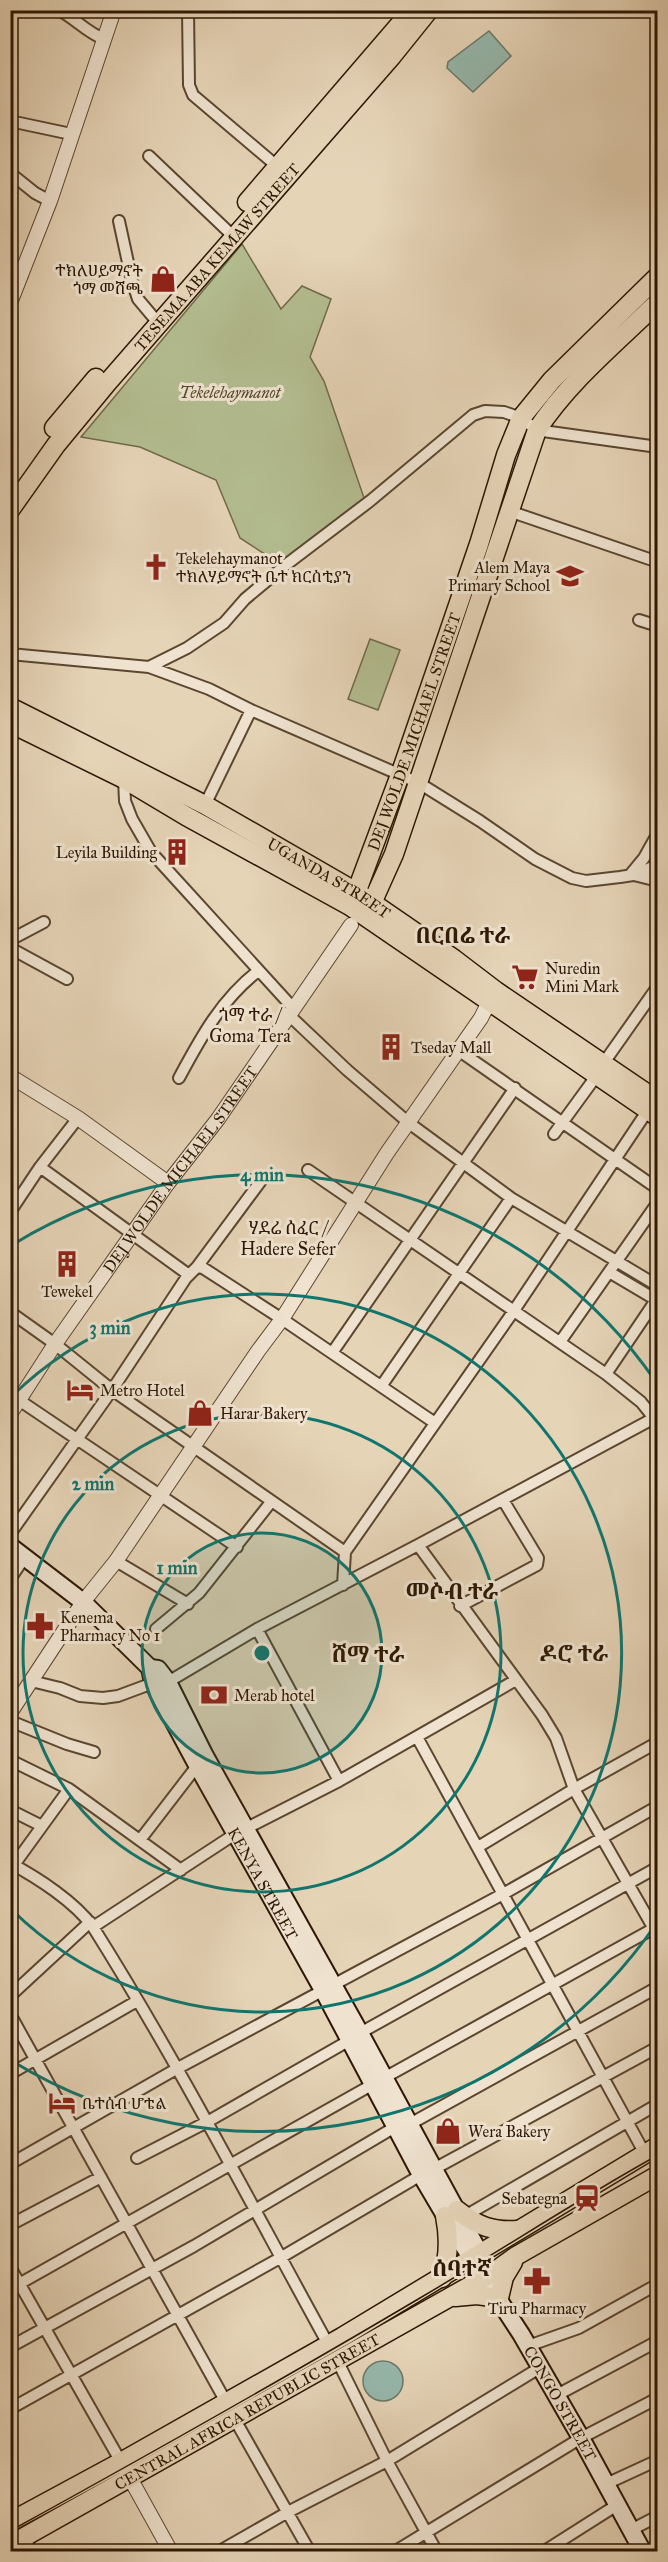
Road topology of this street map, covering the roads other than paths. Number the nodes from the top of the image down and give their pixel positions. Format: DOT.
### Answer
graph roads {
  1 [pos="59,10"];
  2 [pos="114,10"];
  3 [pos="188,10"];
  4 [pos="412,10"];
  5 [pos="429,10"];
  6 [pos="104,39"];
  7 [pos="10,121"];
  8 [pos="71,134"];
  9 [pos="149,156"];
  10 [pos="278,167"];
  11 [pos="10,173"];
  12 [pos="50,201"];
  13 [pos="119,221"];
  14 [pos="229,232"];
  15 [pos="16,272"];
  16 [pos="657,276"];
  17 [pos="657,302"];
  18 [pos="10,303"];
  19 [pos="155,320"];
  20 [pos="552,381"];
  21 [pos="567,392"];
  22 [pos="521,418"];
  23 [pos="537,429"];
  24 [pos="52,441"];
  25 [pos="657,447"];
  26 [pos="10,490"];
  27 [pos="10,510"];
  28 [pos="509,511"];
  29 [pos="657,562"];
  30 [pos="639,620"];
  31 [pos="450,626"];
  32 [pos="657,626"];
  33 [pos="468,636"];
  34 [pos="10,654"];
  35 [pos="149,668"];
  36 [pos="10,707"];
  37 [pos="251,710"];
  38 [pos="10,723"];
  39 [pos="400,775"];
  40 [pos="124,779"];
  41 [pos="419,783"];
  42 [pos="205,805"];
  43 [pos="657,833"];
  44 [pos="657,865"];
  45 [pos="632,875"];
  46 [pos="657,881"];
  47 [pos="354,899"];
  48 [pos="364,915"];
  49 [pos="44,922"];
  50 [pos="10,940"];
  51 [pos="10,948"];
  52 [pos="258,971"];
  53 [pos="67,979"];
  54 [pos="657,986"];
  55 [pos="492,997"];
  56 [pos="292,1012"];
  57 [pos="458,1050"];
  58 [pos="600,1070"];
  59 [pos="179,1078"];
  60 [pos="12,1081"];
  61 [pos="514,1089"];
  62 [pos="654,1109"];
  63 [pos="78,1118"];
  64 [pos="409,1122"];
  65 [pos="563,1122"];
  66 [pos="554,1134"];
  67 [pos="613,1159"];
  68 [pos="465,1163"];
  69 [pos="40,1167"];
  70 [pos="308,1170"];
  71 [pos="263,1178"];
  72 [pos="168,1183"];
  73 [pos="657,1189"];
  74 [pos="511,1198"];
  75 [pos="356,1202"];
  76 [pos="657,1203"];
  77 [pos="10,1212"];
  78 [pos="566,1233"];
  79 [pos="131,1235"];
  80 [pos="410,1240"];
  81 [pos="617,1261"];
  82 [pos="193,1271"];
  83 [pos="609,1272"];
  84 [pos="459,1274"];
  85 [pos="657,1286"];
  86 [pos="657,1300"];
  87 [pos="513,1311"];
  88 [pos="10,1312"];
  89 [pos="282,1318"];
  90 [pos="560,1342"];
  91 [pos="55,1344"];
  92 [pos="332,1353"];
  93 [pos="606,1374"];
  94 [pos="382,1385"];
  95 [pos="112,1390"];
  96 [pos="15,1397"];
  97 [pos="10,1414"];
  98 [pos="656,1418"];
  99 [pos="435,1423"];
  100 [pos="76,1438"];
  101 [pos="193,1446"];
  102 [pos="160,1494"];
  103 [pos="503,1500"];
  104 [pos="271,1502"];
  105 [pos="10,1534"];
  106 [pos="418,1545"];
  107 [pos="10,1546"];
  108 [pos="237,1547"];
  109 [pos="345,1552"];
  110 [pos="25,1557"];
  111 [pos="116,1561"];
  112 [pos="10,1579"];
  113 [pos="343,1585"];
  114 [pos="83,1602"];
  115 [pos="188,1604"];
  116 [pos="460,1606"];
  117 [pos="156,1629"];
  118 [pos="257,1629"];
  119 [pos="157,1678"];
  120 [pos="516,1680"];
  121 [pos="31,1681"];
  122 [pos="10,1713"];
  123 [pos="10,1721"];
  124 [pos="417,1737"];
  125 [pos="657,1743"];
  126 [pos="94,1752"];
  127 [pos="10,1760"];
  128 [pos="201,1761"];
  129 [pos="339,1781"];
  130 [pos="69,1789"];
  131 [pos="574,1789"];
  132 [pos="657,1806"];
  133 [pos="10,1810"];
  134 [pos="42,1826"];
  135 [pos="240,1831"];
  136 [pos="602,1839"];
  137 [pos="140,1840"];
  138 [pos="478,1847"];
  139 [pos="12,1866"];
  140 [pos="657,1867"];
  141 [pos="182,1870"];
  142 [pos="628,1883"];
  143 [pos="503,1894"];
  144 [pos="92,1925"];
  145 [pos="656,1930"];
  146 [pos="527,1938"];
  147 [pos="553,1985"];
  148 [pos="328,1987"];
  149 [pos="657,1987"];
  150 [pos="10,1996"];
  151 [pos="136,2001"];
  152 [pos="10,2014"];
  153 [pos="578,2032"];
  154 [pos="355,2036"];
  155 [pos="657,2047"];
  156 [pos="37,2060"];
  157 [pos="178,2068"];
  158 [pos="10,2074"];
  159 [pos="603,2078"];
  160 [pos="378,2081"];
  161 [pos="657,2104"];
  162 [pos="627,2121"];
  163 [pos="207,2122"];
  164 [pos="402,2125"];
  165 [pos="75,2129"];
  166 [pos="651,2150"];
  167 [pos="137,2158"];
  168 [pos="10,2164"];
  169 [pos="230,2167"];
  170 [pos="428,2172"];
  171 [pos="657,2175"];
  172 [pos="101,2177"];
  173 [pos="254,2211"];
  174 [pos="456,2214"];
  175 [pos="10,2225"];
  176 [pos="127,2225"];
  177 [pos="519,2229"];
  178 [pos="516,2256"];
  179 [pos="476,2257"];
  180 [pos="280,2258"];
  181 [pos="10,2267"];
  182 [pos="151,2268"];
  183 [pos="442,2278"];
  184 [pos="657,2284"];
  185 [pos="492,2285"];
  186 [pos="15,2287"];
  187 [pos="447,2298"];
  188 [pos="176,2314"];
  189 [pos="44,2328"];
  190 [pos="657,2341"];
  191 [pos="328,2344"];
  192 [pos="528,2346"];
  193 [pos="10,2347"];
  194 [pos="338,2360"];
  195 [pos="541,2367"];
  196 [pos="72,2375"];
  197 [pos="557,2395"];
  198 [pos="657,2398"];
  199 [pos="10,2409"];
  200 [pos="230,2410"];
  201 [pos="581,2438"];
  202 [pos="657,2460"];
  203 [pos="387,2461"];
  204 [pos="125,2470"];
  205 [pos="606,2484"];
  206 [pos="617,2505"];
  207 [pos="288,2511"];
  208 [pos="657,2516"];
  209 [pos="11,2519"];
  210 [pos="631,2530"];
  211 [pos="427,2533"];
  212 [pos="22,2545"];
  213 [pos="171,2552"];
  214 [pos="218,2552"];
  215 [pos="310,2552"];
  216 [pos="394,2552"];
  217 [pos="437,2552"];
  218 [pos="543,2552"];
  219 [pos="643,2552"];
  1 -- 6 [label="street"];
  2 -- 6 [label="street"];
  3 -- 10 [label="street"];
  4 -- 10 [label="main road, TESEMA ABA KEMAW STREET"];
  5 -- 14 [label="main road, TESEMA ABA KEMAW STREET"];
  6 -- 8 [label="street"];
  7 -- 8 [label="street"];
  8 -- 12 [label="street"];
  9 -- 14 [label="street"];
  10 -- 14 [label="main road, TESEMA ABA KEMAW STREET"];
  11 -- 12 [label="street"];
  12 -- 15 [label="street"];
  13 -- 19 [label="street"];
  14 -- 19 [label="main road, TESEMA ABA KEMAW STREET"];
  15 -- 18 [label="street"];
  16 -- 20 [label="main road, DEJ WOLDE MICHAEL STREET"];
  17 -- 21 [label="main road, DEJ WOLDE MICHAEL STREET"];
  19 -- 24 [label="main road, TESEMA ABA KEMAW STREET"];
  20 -- 21 [label="street"];
  20 -- 22 [label="main road, DEJ WOLDE MICHAEL STREET"];
  21 -- 23 [label="main road, DEJ WOLDE MICHAEL STREET"];
  22 -- 23 [label="street"];
  22 -- 31 [label="main road, DEJ WOLDE MICHAEL STREET"];
  22 -- 35 [label="street"];
  23 -- 25 [label="street"];
  23 -- 28 [label="main road, DEJ WOLDE MICHAEL STREET"];
  24 -- 26 [label="main road, TESEMA ABA KEMAW STREET"];
  24 -- 27 [label="main road, TESEMA ABA KEMAW STREET"];
  28 -- 29 [label="street"];
  28 -- 33 [label="main road, DEJ WOLDE MICHAEL STREET"];
  30 -- 32 [label="street"];
  31 -- 33 [label="main road"];
  31 -- 39 [label="main road, DEJ WOLDE MICHAEL STREET"];
  33 -- 41 [label="main road, DEJ WOLDE MICHAEL STREET"];
  34 -- 35 [label="street"];
  35 -- 37 [label="street"];
  36 -- 42 [label="main road, UGANDA STREET"];
  37 -- 39 [label="street"];
  37 -- 42 [label="street"];
  38 -- 40 [label="main road, UGANDA STREET"];
  39 -- 41 [label="street"];
  39 -- 47 [label="main road, DEJ WOLDE MICHAEL STREET"];
  40 -- 47 [label="main road, UGANDA STREET"];
  40 -- 52 [label="street"];
  41 -- 45 [label="street"];
  41 -- 48 [label="main road, DEJ WOLDE MICHAEL STREET"];
  42 -- 47 [label="main road, UGANDA STREET"];
  43 -- 45 [label="street"];
  44 -- 45 [label="street"];
  45 -- 46 [label="street"];
  47 -- 48 [label="main road, UGANDA STREET"];
  48 -- 55 [label="main road, UGANDA STREET"];
  48 -- 56 [label="street, DEJ WOLDE MICHAEL STREET"];
  49 -- 50 [label="street"];
  51 -- 53 [label="street"];
  52 -- 56 [label="street"];
  52 -- 59 [label="street"];
  54 -- 58 [label="street"];
  55 -- 57 [label="street"];
  55 -- 58 [label="main road, UGANDA STREET"];
  56 -- 64 [label="street"];
  56 -- 72 [label="street, DEJ WOLDE MICHAEL STREET"];
  57 -- 61 [label="street"];
  57 -- 64 [label="street"];
  58 -- 62 [label="main road, UGANDA STREET"];
  58 -- 65 [label="street"];
  60 -- 63 [label="street"];
  61 -- 65 [label="street"];
  61 -- 68 [label="street"];
  62 -- 67 [label="street"];
  63 -- 69 [label="street"];
  63 -- 72 [label="street"];
  64 -- 68 [label="street"];
  64 -- 75 [label="street"];
  65 -- 66 [label="street"];
  65 -- 67 [label="street"];
  67 -- 73 [label="street"];
  67 -- 78 [label="street"];
  68 -- 74 [label="street"];
  68 -- 80 [label="street"];
  69 -- 77 [label="street"];
  69 -- 79 [label="street"];
  70 -- 75 [label="street"];
  71 -- 82 [label="street"];
  72 -- 79 [label="street, DEJ WOLDE MICHAEL STREET"];
  74 -- 78 [label="street"];
  74 -- 84 [label="street"];
  75 -- 80 [label="street"];
  75 -- 89 [label="street"];
  76 -- 81 [label="street"];
  78 -- 81 [label="street"];
  78 -- 87 [label="street"];
  79 -- 82 [label="street"];
  79 -- 91 [label="street, DEJ WOLDE MICHAEL STREET"];
  80 -- 84 [label="street"];
  80 -- 92 [label="street"];
  81 -- 83 [label="street"];
  81 -- 85 [label="street"];
  82 -- 89 [label="street"];
  82 -- 95 [label="street"];
  83 -- 86 [label="street"];
  83 -- 90 [label="street"];
  84 -- 87 [label="street"];
  84 -- 94 [label="street"];
  86 -- 93 [label="street"];
  87 -- 90 [label="street"];
  87 -- 99 [label="street"];
  88 -- 91 [label="street"];
  89 -- 92 [label="street"];
  89 -- 101 [label="street"];
  90 -- 93 [label="street"];
  91 -- 95 [label="street"];
  91 -- 96 [label="street, DEJ WOLDE MICHAEL STREET"];
  92 -- 94 [label="street"];
  93 -- 98 [label="street"];
  94 -- 99 [label="street"];
  95 -- 100 [label="street"];
  95 -- 101 [label="street"];
  96 -- 97 [label="street, DEJ WOLDE MICHAEL STREET"];
  96 -- 100 [label="street"];
  98 -- 103 [label="street"];
  99 -- 109 [label="street"];
  100 -- 102 [label="street"];
  100 -- 105 [label="street"];
  101 -- 102 [label="street"];
  101 -- 104 [label="street"];
  102 -- 108 [label="street"];
  102 -- 111 [label="street"];
  103 -- 106 [label="street"];
  103 -- 116 [label="street"];
  104 -- 108 [label="street"];
  104 -- 109 [label="street"];
  106 -- 113 [label="street"];
  106 -- 116 [label="street"];
  107 -- 110 [label="main road"];
  108 -- 115 [label="street"];
  109 -- 113 [label="street"];
  110 -- 112 [label="street"];
  110 -- 114 [label="main road"];
  111 -- 114 [label="street"];
  111 -- 115 [label="street"];
  113 -- 118 [label="street"];
  114 -- 119 [label="main road"];
  114 -- 121 [label="street"];
  115 -- 117 [label="street"];
  116 -- 120 [label="street"];
  118 -- 119 [label="street"];
  118 -- 129 [label="street"];
  119 -- 121 [label="street"];
  119 -- 128 [label="main road, KENYA STREET"];
  120 -- 124 [label="street"];
  120 -- 131 [label="street"];
  121 -- 122 [label="street"];
  123 -- 126 [label="street"];
  124 -- 129 [label="street"];
  124 -- 138 [label="street"];
  125 -- 131 [label="street"];
  127 -- 130 [label="street"];
  128 -- 135 [label="main road, KENYA STREET"];
  128 -- 137 [label="street"];
  129 -- 135 [label="street"];
  130 -- 134 [label="street"];
  130 -- 137 [label="street"];
  131 -- 136 [label="street"];
  131 -- 138 [label="street"];
  132 -- 136 [label="street"];
  133 -- 134 [label="street"];
  134 -- 139 [label="street"];
  135 -- 141 [label="street"];
  135 -- 148 [label="main road, KENYA STREET"];
  136 -- 142 [label="street"];
  136 -- 143 [label="street"];
  137 -- 141 [label="street"];
  138 -- 143 [label="street"];
  139 -- 144 [label="street"];
  140 -- 142 [label="street"];
  141 -- 144 [label="street"];
  142 -- 145 [label="street"];
  142 -- 146 [label="street"];
  143 -- 146 [label="street"];
  143 -- 148 [label="street"];
  144 -- 150 [label="street"];
  144 -- 151 [label="street"];
  145 -- 147 [label="street"];
  146 -- 147 [label="street"];
  146 -- 154 [label="street"];
  147 -- 153 [label="street"];
  147 -- 160 [label="street"];
  148 -- 154 [label="main road, KENYA STREET"];
  148 -- 157 [label="street"];
  149 -- 153 [label="street"];
  151 -- 156 [label="street"];
  151 -- 157 [label="street"];
  152 -- 156 [label="street"];
  153 -- 159 [label="street"];
  153 -- 164 [label="street"];
  154 -- 160 [label="main road, KENYA STREET"];
  154 -- 163 [label="street"];
  155 -- 159 [label="street"];
  156 -- 158 [label="street"];
  156 -- 165 [label="street"];
  157 -- 163 [label="street"];
  157 -- 165 [label="street"];
  159 -- 162 [label="street"];
  159 -- 170 [label="street"];
  160 -- 164 [label="main road, KENYA STREET"];
  160 -- 169 [label="street"];
  161 -- 162 [label="street"];
  162 -- 166 [label="street"];
  162 -- 174 [label="street"];
  163 -- 167 [label="street"];
  163 -- 169 [label="street"];
  164 -- 170 [label="main road, KENYA STREET"];
  164 -- 173 [label="street"];
  165 -- 168 [label="street"];
  165 -- 172 [label="street"];
  166 -- 177 [label="main road, CENTRAL AFRICA REPUBLIC STREET"];
  169 -- 173 [label="street"];
  169 -- 176 [label="street"];
  170 -- 174 [label="main road, KENYA STREET"];
  170 -- 180 [label="street"];
  171 -- 178 [label="main road, CENTRAL AFRICA REPUBLIC STREET"];
  172 -- 175 [label="street"];
  172 -- 176 [label="street"];
  173 -- 180 [label="street"];
  173 -- 182 [label="street"];
  174 -- 177 [label="main road"];
  174 -- 179 [label="main road, CONGO STREET"];
  174 -- 183 [label="main road"];
  176 -- 182 [label="street"];
  176 -- 186 [label="street"];
  177 -- 179 [label="main road, CENTRAL AFRICA REPUBLIC STREET"];
  178 -- 185 [label="main road, CENTRAL AFRICA REPUBLIC STREET"];
  178 -- 185 [label="main road"];
  179 -- 183 [label="main road, CENTRAL AFRICA REPUBLIC STREET"];
  179 -- 185 [label="main road, CONGO STREET"];
  180 -- 188 [label="street"];
  180 -- 191 [label="street"];
  181 -- 186 [label="street"];
  182 -- 188 [label="street"];
  182 -- 189 [label="street"];
  183 -- 191 [label="main road, CENTRAL AFRICA REPUBLIC STREET"];
  184 -- 192 [label="street"];
  185 -- 187 [label="main road, CENTRAL AFRICA REPUBLIC STREET"];
  185 -- 187 [label="main road"];
  185 -- 192 [label="main road, CONGO STREET"];
  186 -- 189 [label="street"];
  187 -- 194 [label="main road, CENTRAL AFRICA REPUBLIC STREET"];
  188 -- 196 [label="street"];
  188 -- 200 [label="street"];
  189 -- 193 [label="street"];
  189 -- 196 [label="street"];
  190 -- 197 [label="street"];
  191 -- 200 [label="main road, CENTRAL AFRICA REPUBLIC STREET"];
  192 -- 195 [label="main road, CONGO STREET"];
  194 -- 200 [label="main road, CENTRAL AFRICA REPUBLIC STREET"];
  194 -- 203 [label="street"];
  195 -- 197 [label="main road, CONGO STREET"];
  195 -- 203 [label="street"];
  196 -- 199 [label="street"];
  196 -- 204 [label="street"];
  197 -- 201 [label="main road, CONGO STREET"];
  198 -- 201 [label="street"];
  200 -- 204 [label="main road, CENTRAL AFRICA REPUBLIC STREET"];
  200 -- 207 [label="street"];
  201 -- 205 [label="main road, CONGO STREET"];
  201 -- 211 [label="street"];
  202 -- 205 [label="street"];
  203 -- 207 [label="street"];
  203 -- 211 [label="street"];
  204 -- 209 [label="main road, CENTRAL AFRICA REPUBLIC STREET"];
  204 -- 212 [label="main road, CENTRAL AFRICA REPUBLIC STREET"];
  204 -- 213 [label="street"];
  205 -- 206 [label="main road, CONGO STREET"];
  206 -- 210 [label="main road, CONGO STREET"];
  206 -- 218 [label="street"];
  207 -- 214 [label="street"];
  207 -- 215 [label="street"];
  208 -- 210 [label="street"];
  210 -- 219 [label="main road, CONGO STREET"];
  211 -- 216 [label="street"];
  211 -- 217 [label="street"];
}
